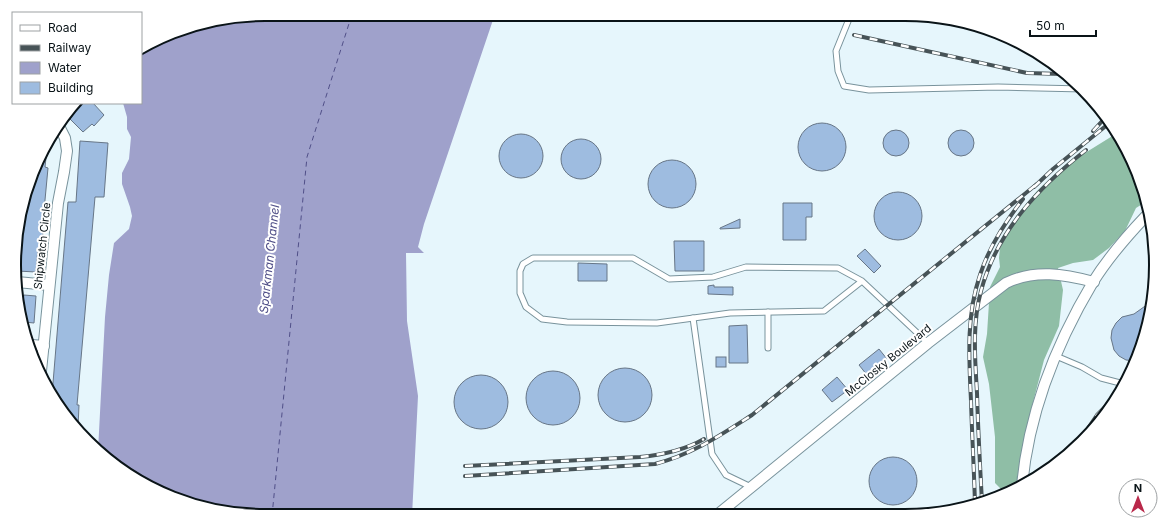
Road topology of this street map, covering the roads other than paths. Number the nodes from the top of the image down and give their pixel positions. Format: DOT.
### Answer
graph roads {
  1 [pos="848,21"];
  2 [pos="1074,89"];
  3 [pos="61,130"];
  4 [pos="1144,218"];
  5 [pos="862,281"];
  6 [pos="1094,282"];
  7 [pos="22,283"];
  8 [pos="49,286"];
  9 [pos="768,312"];
  10 [pos="693,318"];
  11 [pos="928,343"];
  12 [pos="35,345"];
  13 [pos="44,346"];
  14 [pos="768,348"];
  15 [pos="1056,356"];
  16 [pos="42,363"];
  17 [pos="1119,383"];
  18 [pos="1023,478"];
  19 [pos="751,487"];
  20 [pos="723,509"];
  1 -- 2 [label="lane"];
  3 -- 8 [label="street, Shipwatch Circle"];
  4 -- 6 [label="street"];
  5 -- 9 [label="lane"];
  5 -- 10 [label="lane"];
  5 -- 11 [label="lane"];
  6 -- 11 [label="street, McClosky Boulevard"];
  6 -- 15 [label="street"];
  7 -- 8 [label="street"];
  8 -- 13 [label="street, Shipwatch Circle"];
  9 -- 10 [label="lane"];
  9 -- 14 [label="lane"];
  10 -- 19 [label="lane"];
  11 -- 19 [label="street, McClosky Boulevard"];
  12 -- 13 [label="street"];
  13 -- 16 [label="street, Shipwatch Circle"];
  15 -- 17 [label="lane"];
  15 -- 18 [label="street"];
  19 -- 20 [label="street, McClosky Boulevard"];
}
